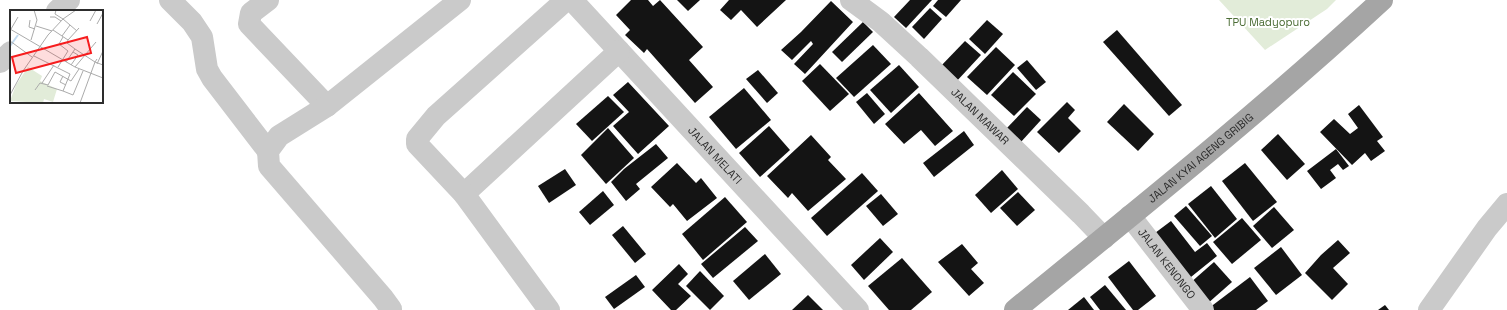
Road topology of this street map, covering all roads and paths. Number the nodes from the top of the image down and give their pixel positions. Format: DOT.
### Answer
graph roads {
  1 [pos="70,0"];
  2 [pos="170,0"];
  3 [pos="268,0"];
  4 [pos="460,0"];
  5 [pos="566,0"];
  6 [pos="572,0"];
  7 [pos="851,0"];
  8 [pos="1382,0"];
  9 [pos="58,10"];
  10 [pos="619,52"];
  11 [pos="10,53"];
  12 [pos="0,62"];
  13 [pos="327,106"];
  14 [pos="268,151"];
  15 [pos="464,194"];
  16 [pos="1507,204"];
  17 [pos="1130,216"];
  18 [pos="1104,238"];
  19 [pos="390,310"];
  20 [pos="549,310"];
  21 [pos="858,310"];
  22 [pos="1015,310"];
  23 [pos="1203,310"];
  24 [pos="1429,310"];
  1 -- 9 [label="street"];
  2 -- 14 [label="street"];
  3 -- 13 [label="street"];
  4 -- 13 [label="street"];
  5 -- 15 [label="street"];
  6 -- 10 [label="street, JALAN MELATI"];
  7 -- 18 [label="street, JALAN MAWAR"];
  8 -- 17 [label="main road, JALAN KYAI AGENG GRIBIG"];
  10 -- 15 [label="street"];
  10 -- 21 [label="street, JALAN MELATI"];
  11 -- 12 [label="street"];
  13 -- 14 [label="street"];
  14 -- 19 [label="street"];
  15 -- 20 [label="street"];
  16 -- 24 [label="street"];
  17 -- 18 [label="main road, JALAN KYAI AGENG GRIBIG"];
  17 -- 23 [label="street, JALAN KENONGO"];
  18 -- 22 [label="main road, JALAN KYAI AGENG GRIBIG"];
}
